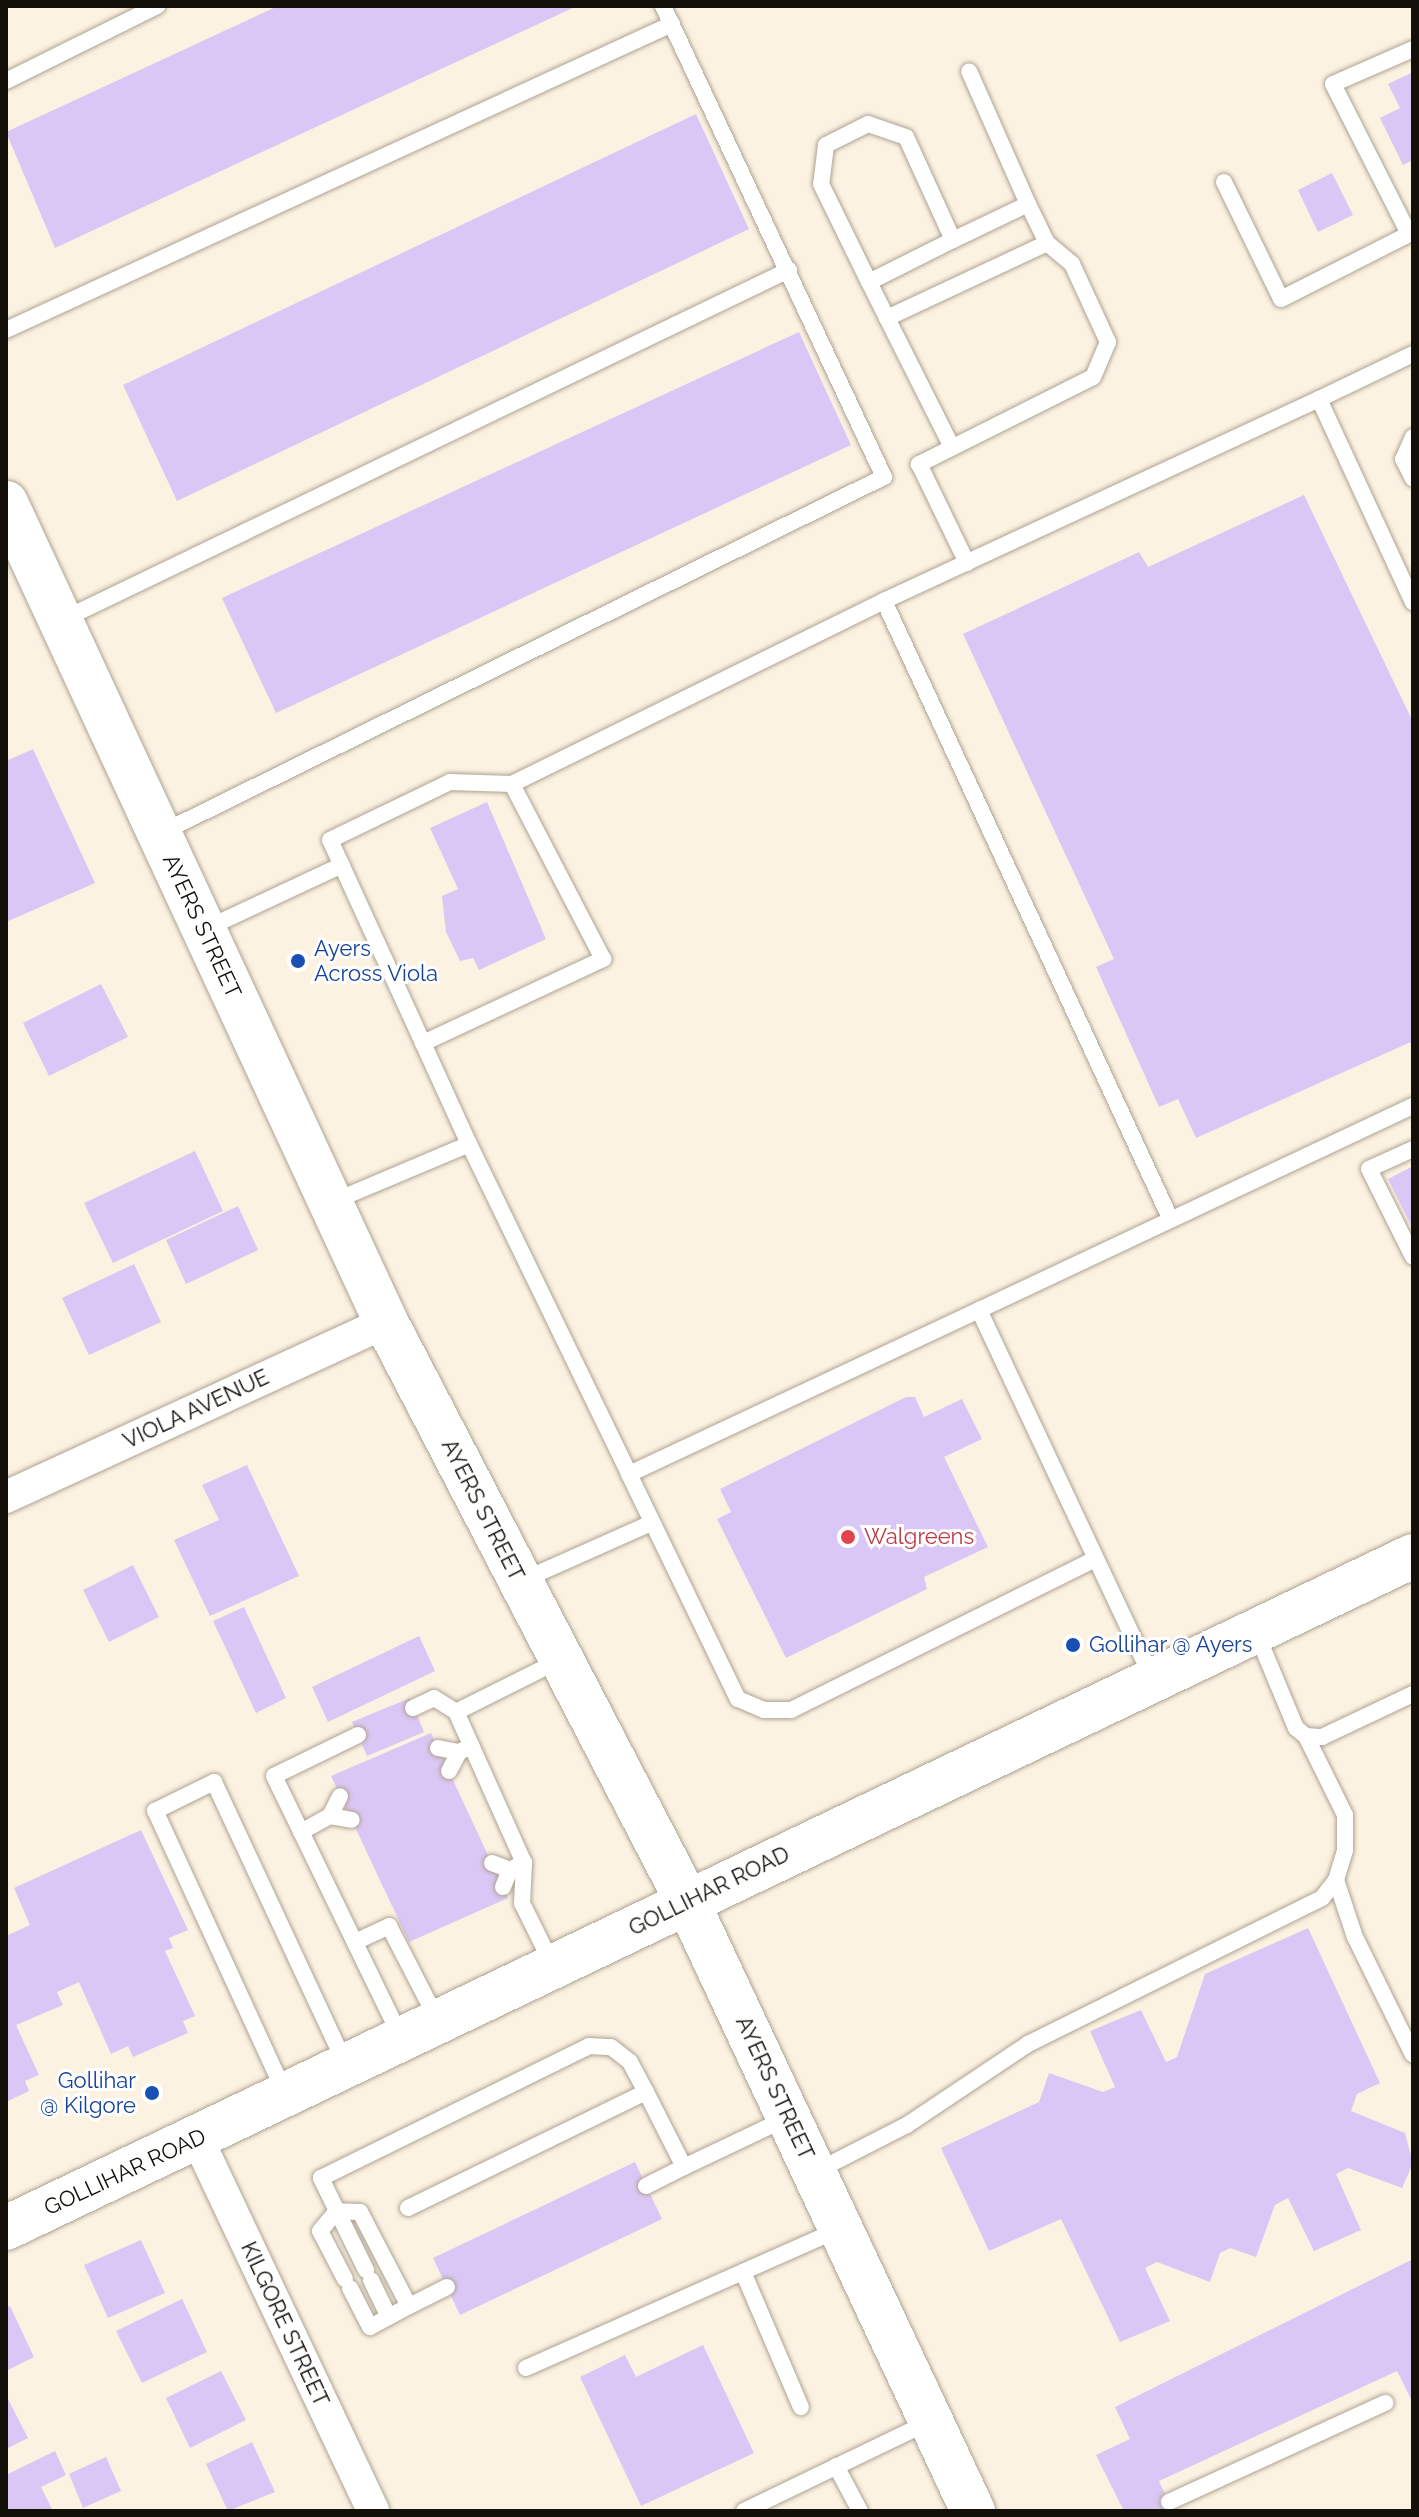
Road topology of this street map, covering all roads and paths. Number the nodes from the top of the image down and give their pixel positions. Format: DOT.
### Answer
graph roads {
  1 [pos="157,6"];
  2 [pos="663,6"];
  3 [pos="672,24"];
  4 [pos="1413,49"];
  5 [pos="969,71"];
  6 [pos="6,81"];
  7 [pos="1224,182"];
  8 [pos="1028,204"];
  9 [pos="1411,233"];
  10 [pos="953,240"];
  11 [pos="1047,243"];
  12 [pos="789,270"];
  13 [pos="869,282"];
  14 [pos="887,318"];
  15 [pos="6,330"];
  16 [pos="1413,354"];
  17 [pos="1319,399"];
  18 [pos="1413,437"];
  19 [pos="952,447"];
  20 [pos="1413,479"];
  21 [pos="6,503"];
  22 [pos="967,563"];
  23 [pos="884,601"];
  24 [pos="1413,602"];
  25 [pos="61,621"];
  26 [pos="512,784"];
  27 [pos="160,834"];
  28 [pos="342,865"];
  29 [pos="204,930"];
  30 [pos="423,1043"];
  31 [pos="1413,1106"];
  32 [pos="469,1144"];
  33 [pos="1413,1149"];
  34 [pos="330,1203"];
  35 [pos="1171,1220"];
  36 [pos="1413,1257"];
  37 [pos="979,1310"];
  38 [pos="386,1322"];
  39 [pos="629,1474"];
  40 [pos="6,1497"];
  41 [pos="651,1523"];
  42 [pos="1413,1556"];
  43 [pos="1095,1559"];
  44 [pos="521,1582"];
  45 [pos="1256,1631"];
  46 [pos="561,1660"];
  47 [pos="1153,1680"];
  48 [pos="1413,1694"];
  49 [pos="413,1708"];
  50 [pos="456,1712"];
  51 [pos="358,1735"];
  52 [pos="1306,1736"];
  53 [pos="438,1748"];
  54 [pos="466,1749"];
  55 [pos="449,1771"];
  56 [pos="340,1796"];
  57 [pos="330,1816"];
  58 [pos="352,1820"];
  59 [pos="301,1832"];
  60 [pos="492,1863"];
  61 [pos="517,1866"];
  62 [pos="1336,1880"];
  63 [pos="503,1887"];
  64 [pos="687,1901"];
  65 [pos="391,1918"];
  66 [pos="405,1934"];
  67 [pos="355,1942"];
  68 [pos="553,1966"];
  69 [pos="420,2030"];
  70 [pos="1413,2055"];
  71 [pos="346,2066"];
  72 [pos="646,2092"];
  73 [pos="286,2095"];
  74 [pos="789,2118"];
  75 [pos="197,2138"];
  76 [pos="684,2167"];
  77 [pos="814,2172"];
  78 [pos="646,2186"];
  79 [pos="408,2208"];
  80 [pos="337,2211"];
  81 [pos="6,2228"];
  82 [pos="841,2228"];
  83 [pos="743,2272"];
  84 [pos="447,2287"];
  85 [pos="409,2306"];
  86 [pos="389,2317"];
  87 [pos="526,2368"];
  88 [pos="1385,2403"];
  89 [pos="801,2407"];
  90 [pos="932,2420"];
  91 [pos="836,2466"];
  92 [pos="1169,2502"];
  93 [pos="373,2511"];
  94 [pos="744,2511"];
  95 [pos="860,2511"];
  96 [pos="974,2511"];
  1 -- 6 [label="lane"];
  2 -- 3 [label="lane"];
  3 -- 12 [label="lane"];
  3 -- 15 [label="lane"];
  4 -- 9 [label="lane"];
  5 -- 8 [label="lane"];
  7 -- 9 [label="lane"];
  8 -- 10 [label="lane"];
  8 -- 11 [label="lane"];
  10 -- 13 [label="lane"];
  10 -- 13 [label="lane"];
  11 -- 14 [label="lane"];
  11 -- 19 [label="lane"];
  12 -- 25 [label="lane"];
  12 -- 27 [label="lane"];
  13 -- 14 [label="lane"];
  14 -- 19 [label="lane"];
  16 -- 17 [label="lane"];
  17 -- 22 [label="lane"];
  17 -- 24 [label="lane"];
  18 -- 20 [label="lane"];
  19 -- 22 [label="lane"];
  21 -- 25 [label="main road, AYERS STREET"];
  22 -- 23 [label="lane"];
  23 -- 26 [label="lane"];
  23 -- 35 [label="lane"];
  25 -- 27 [label="main road, AYERS STREET"];
  26 -- 28 [label="lane"];
  26 -- 30 [label="lane"];
  27 -- 29 [label="main road, AYERS STREET"];
  28 -- 29 [label="lane"];
  28 -- 30 [label="lane"];
  29 -- 34 [label="main road, AYERS STREET"];
  30 -- 32 [label="lane"];
  31 -- 35 [label="lane"];
  32 -- 34 [label="lane"];
  32 -- 39 [label="lane"];
  33 -- 36 [label="lane"];
  34 -- 38 [label="main road, AYERS STREET"];
  35 -- 37 [label="lane"];
  37 -- 39 [label="lane"];
  37 -- 43 [label="lane"];
  38 -- 40 [label="street, VIOLA AVENUE"];
  38 -- 44 [label="main road, AYERS STREET"];
  39 -- 41 [label="lane"];
  41 -- 43 [label="lane"];
  41 -- 44 [label="lane"];
  42 -- 45 [label="main road, GOLLIHAR ROAD"];
  43 -- 47 [label="lane"];
  44 -- 46 [label="main road, AYERS STREET"];
  45 -- 47 [label="main road, GOLLIHAR ROAD"];
  45 -- 52 [label="lane"];
  46 -- 50 [label="lane"];
  46 -- 64 [label="main road, AYERS STREET"];
  47 -- 64 [label="main road, GOLLIHAR ROAD"];
  48 -- 52 [label="lane"];
  49 -- 50 [label="lane"];
  50 -- 54 [label="lane"];
  51 -- 59 [label="lane"];
  52 -- 62 [label="lane"];
  53 -- 54 [label="lane"];
  54 -- 55 [label="lane"];
  54 -- 61 [label="lane"];
  56 -- 57 [label="lane"];
  57 -- 58 [label="lane"];
  57 -- 59 [label="lane"];
  59 -- 67 [label="lane"];
  60 -- 61 [label="lane"];
  61 -- 63 [label="lane"];
  61 -- 68 [label="lane"];
  62 -- 70 [label="lane"];
  62 -- 77 [label="lane"];
  64 -- 68 [label="main road, GOLLIHAR ROAD"];
  64 -- 74 [label="main road, AYERS STREET"];
  65 -- 66 [label="lane"];
  65 -- 67 [label="lane"];
  65 -- 69 [label="lane"];
  67 -- 69 [label="lane"];
  68 -- 69 [label="main road, GOLLIHAR ROAD"];
  69 -- 71 [label="main road, GOLLIHAR ROAD"];
  71 -- 73 [label="main road, GOLLIHAR ROAD"];
  71 -- 73 [label="lane"];
  72 -- 76 [label="lane"];
  72 -- 79 [label="lane"];
  72 -- 80 [label="lane"];
  73 -- 75 [label="main road, GOLLIHAR ROAD"];
  74 -- 76 [label="lane"];
  74 -- 77 [label="main road, AYERS STREET"];
  75 -- 81 [label="main road, GOLLIHAR ROAD"];
  75 -- 93 [label="street, KILGORE STREET"];
  76 -- 78 [label="lane"];
  77 -- 82 [label="main road, AYERS STREET"];
  80 -- 85 [label="lane"];
  80 -- 86 [label="lane"];
  80 -- 86 [label="lane"];
  82 -- 83 [label="lane"];
  82 -- 90 [label="main road, AYERS STREET"];
  83 -- 87 [label="lane"];
  83 -- 89 [label="lane"];
  84 -- 85 [label="lane"];
  85 -- 86 [label="lane"];
  88 -- 92 [label="lane"];
  90 -- 91 [label="lane"];
  90 -- 96 [label="main road, AYERS STREET"];
  91 -- 94 [label="lane"];
  91 -- 95 [label="lane"];
}
